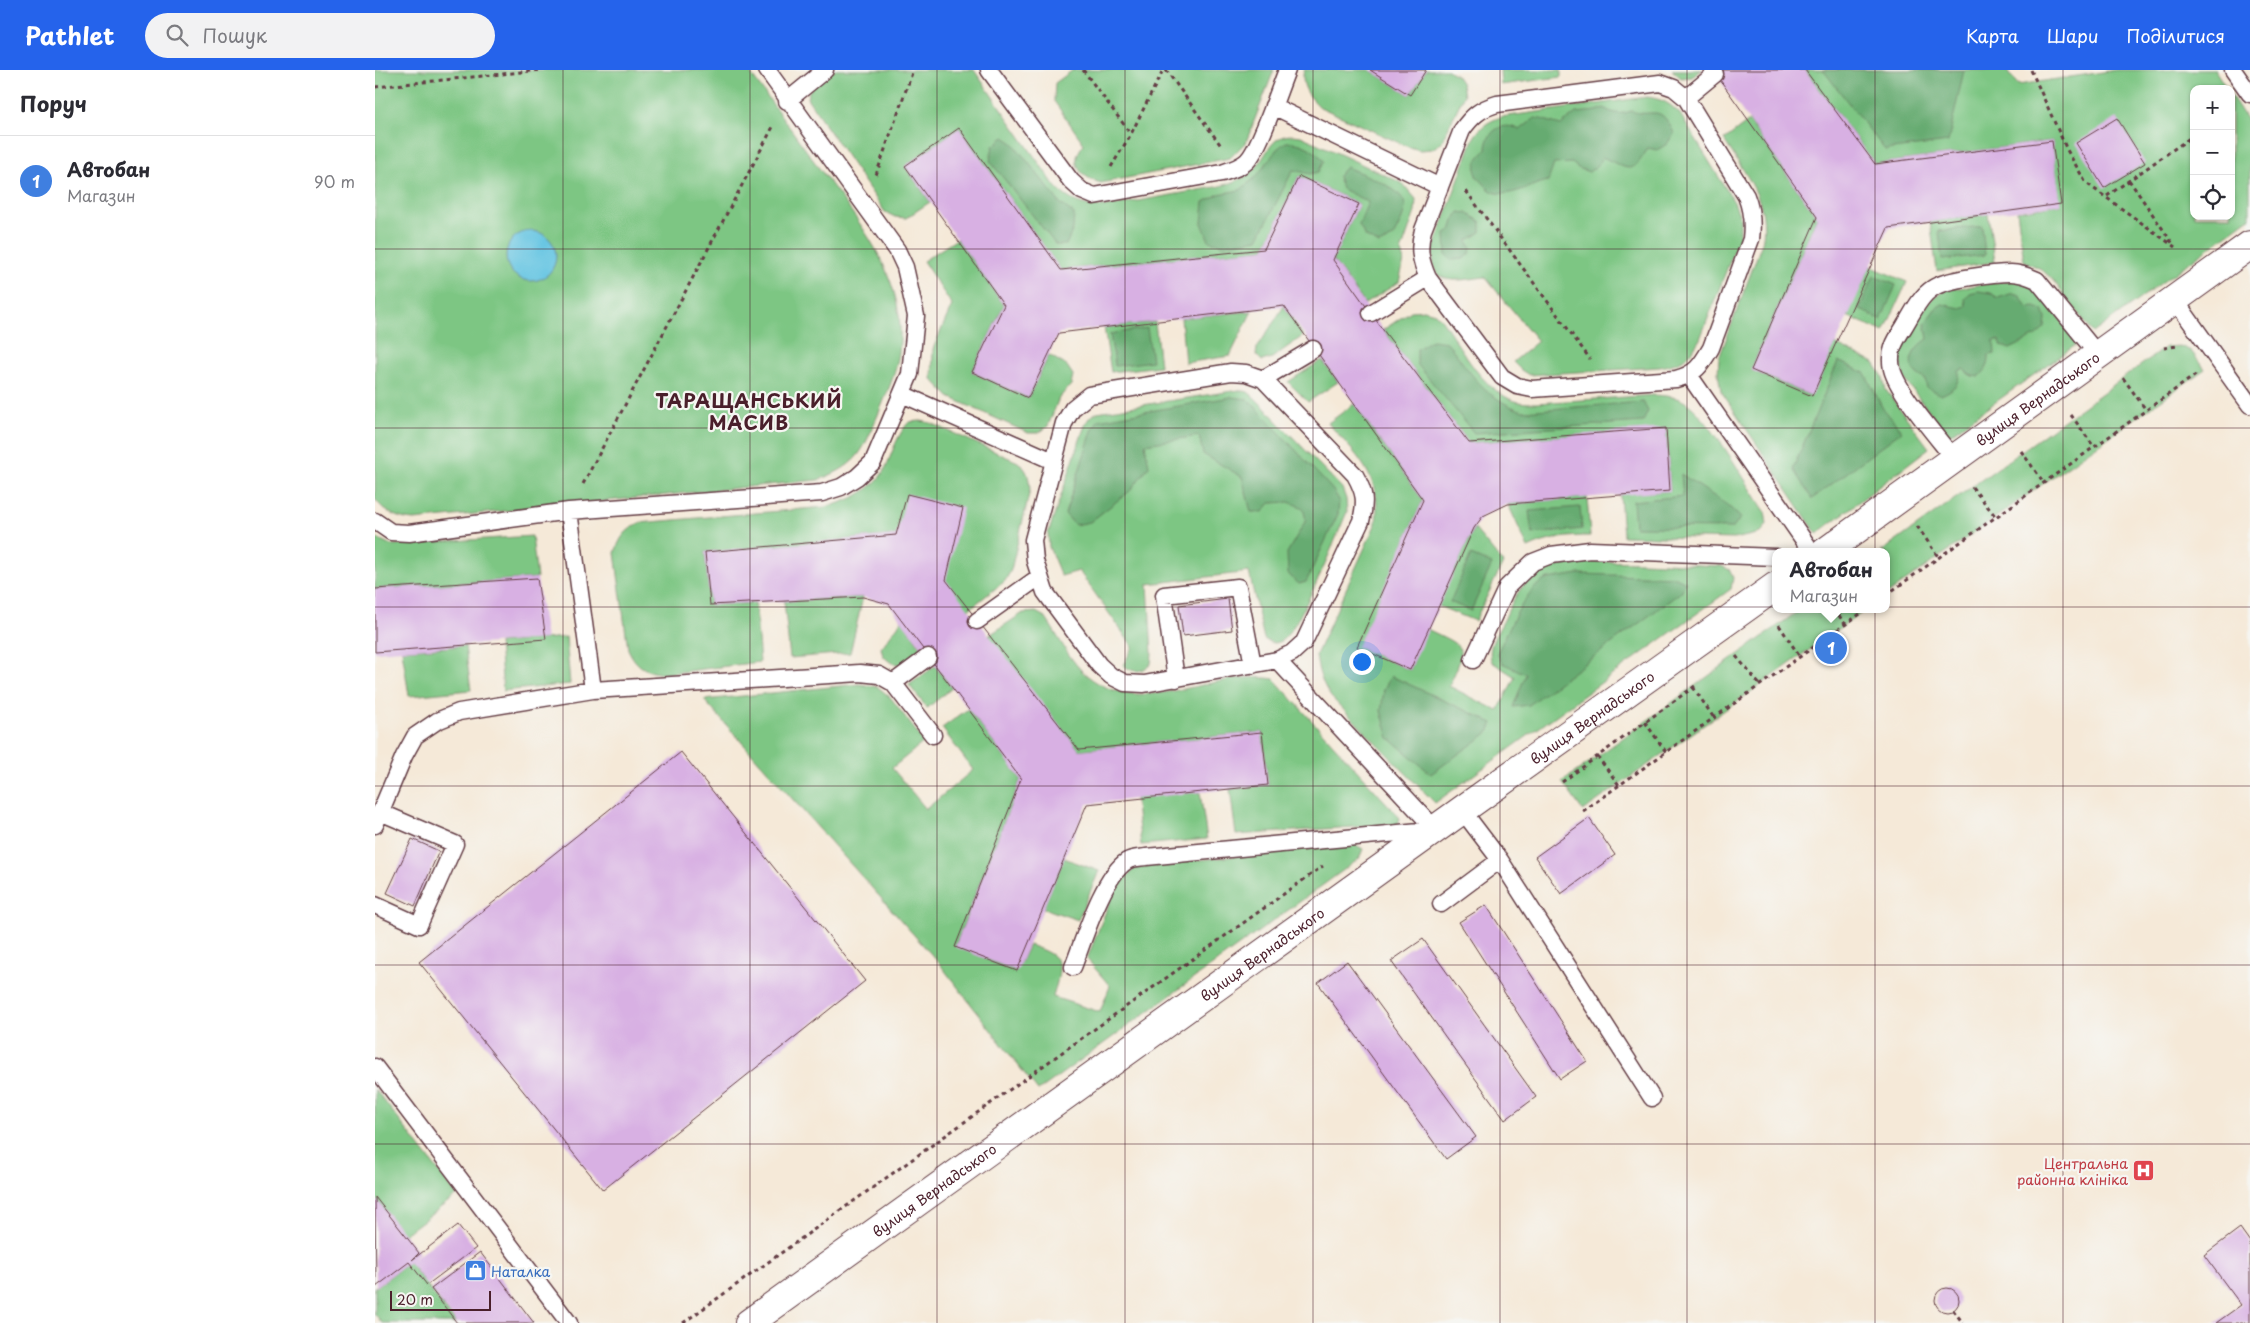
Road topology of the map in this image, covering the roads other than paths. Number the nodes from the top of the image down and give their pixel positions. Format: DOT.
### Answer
graph roads {
  1 [pos="767,70"];
  2 [pos="825,70"];
  3 [pos="989,70"];
  4 [pos="1287,70"];
  5 [pos="2233,70"];
  6 [pos="1715,74"];
  7 [pos="2250,94"];
  8 [pos="1686,98"];
  9 [pos="787,100"];
  10 [pos="1273,106"];
  11 [pos="1440,187"];
  12 [pos="2250,245"];
  13 [pos="1428,278"];
  14 [pos="2175,300"];
  15 [pos="1371,313"];
  16 [pos="1313,349"];
  17 [pos="2098,355"];
  18 [pos="1689,375"];
  19 [pos="1263,379"];
  20 [pos="902,394"];
  21 [pos="2250,405"];
  22 [pos="1954,459"];
  23 [pos="1053,461"];
  24 [pos="569,511"];
  25 [pos="375,521"];
  26 [pos="1808,548"];
  27 [pos="1831,548"];
  28 [pos="1772,557"];
  29 [pos="1039,577"];
  30 [pos="1772,589"];
  31 [pos="977,621"];
  32 [pos="928,657"];
  33 [pos="1277,660"];
  34 [pos="1473,660"];
  35 [pos="1253,665"];
  36 [pos="1176,678"];
  37 [pos="893,683"];
  38 [pos="593,690"];
  39 [pos="933,735"];
  40 [pos="1462,810"];
  41 [pos="378,818"];
  42 [pos="1435,829"];
  43 [pos="1500,860"];
  44 [pos="1441,904"];
  45 [pos="375,905"];
  46 [pos="1073,967"];
  47 [pos="375,1067"];
  48 [pos="1652,1098"];
  49 [pos="569,1323"];
  50 [pos="749,1323"];
  1 -- 9 [label="lane"];
  2 -- 9 [label="lane"];
  3 -- 10 [label="lane"];
  4 -- 10 [label="lane"];
  5 -- 7 [label="lane"];
  6 -- 8 [label="lane"];
  8 -- 11 [label="lane"];
  8 -- 18 [label="lane"];
  9 -- 20 [label="lane"];
  10 -- 11 [label="lane"];
  11 -- 13 [label="lane"];
  12 -- 14 [label="street, вулиця Вернадського"];
  13 -- 15 [label="lane"];
  13 -- 18 [label="lane"];
  14 -- 17 [label="street, вулиця Вернадського"];
  14 -- 21 [label="lane"];
  16 -- 19 [label="lane"];
  17 -- 22 [label="street, вулиця Вернадського"];
  17 -- 22 [label="lane"];
  18 -- 26 [label="lane"];
  19 -- 23 [label="lane"];
  19 -- 33 [label="lane"];
  20 -- 23 [label="lane"];
  20 -- 24 [label="lane"];
  22 -- 27 [label="street, вулиця Вернадського"];
  23 -- 29 [label="lane"];
  24 -- 25 [label="lane"];
  24 -- 38 [label="lane"];
  28 -- 34 [label="lane"];
  29 -- 31 [label="lane"];
  29 -- 36 [label="lane"];
  30 -- 40 [label="street, вулиця Вернадського"];
  32 -- 37 [label="lane"];
  33 -- 35 [label="lane"];
  33 -- 42 [label="lane"];
  35 -- 36 [label="lane"];
  35 -- 36 [label="lane"];
  37 -- 38 [label="lane"];
  37 -- 39 [label="lane"];
  38 -- 41 [label="lane"];
  40 -- 42 [label="street, вулиця Вернадського"];
  40 -- 43 [label="lane"];
  41 -- 45 [label="lane"];
  42 -- 46 [label="lane"];
  42 -- 50 [label="street, вулиця Вернадського"];
  43 -- 44 [label="lane"];
  43 -- 48 [label="lane"];
  47 -- 49 [label="lane"];
}
